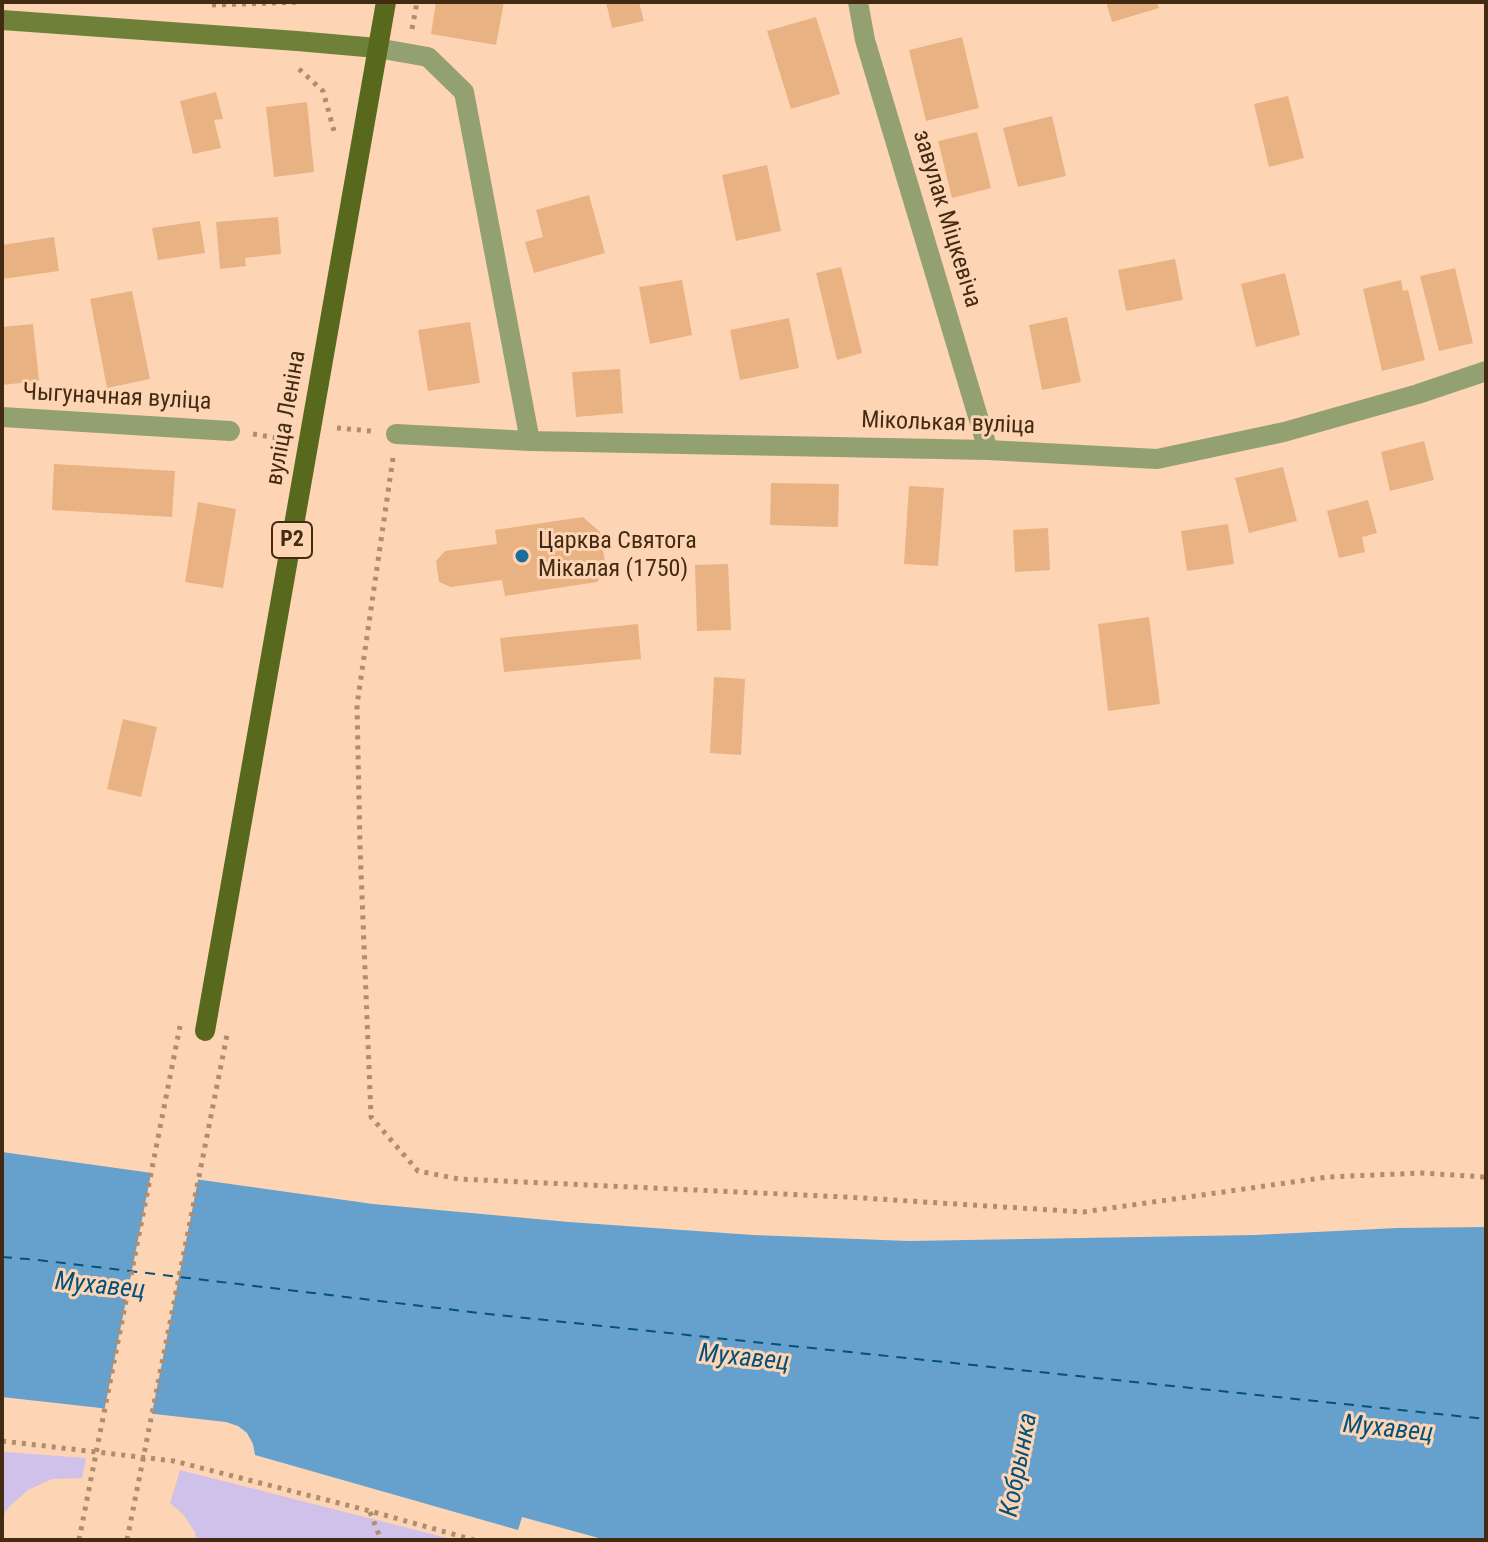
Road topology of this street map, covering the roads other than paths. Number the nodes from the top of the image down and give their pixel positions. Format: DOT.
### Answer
graph roads {
  1 [pos="386,2"];
  2 [pos="858,2"];
  3 [pos="2,20"];
  4 [pos="377,48"];
  5 [pos="1486,371"];
  6 [pos="2,417"];
  7 [pos="230,431"];
  8 [pos="396,434"];
  9 [pos="530,441"];
  10 [pos="988,450"];
  11 [pos="205,1031"];
  1 -- 4 [label="main road, вуліца Леніна / Р2"];
  2 -- 10 [label="street, завулак Міцкевіча"];
  3 -- 4 [label="main road"];
  4 -- 9 [label="street"];
  4 -- 11 [label="main road, вуліца Леніна / Р2"];
  5 -- 10 [label="street, Міколькая вуліца"];
  6 -- 7 [label="street, Чыгуначная вуліца"];
  8 -- 9 [label="street, Міколькая вуліца"];
  9 -- 10 [label="street, Міколькая вуліца"];
}
